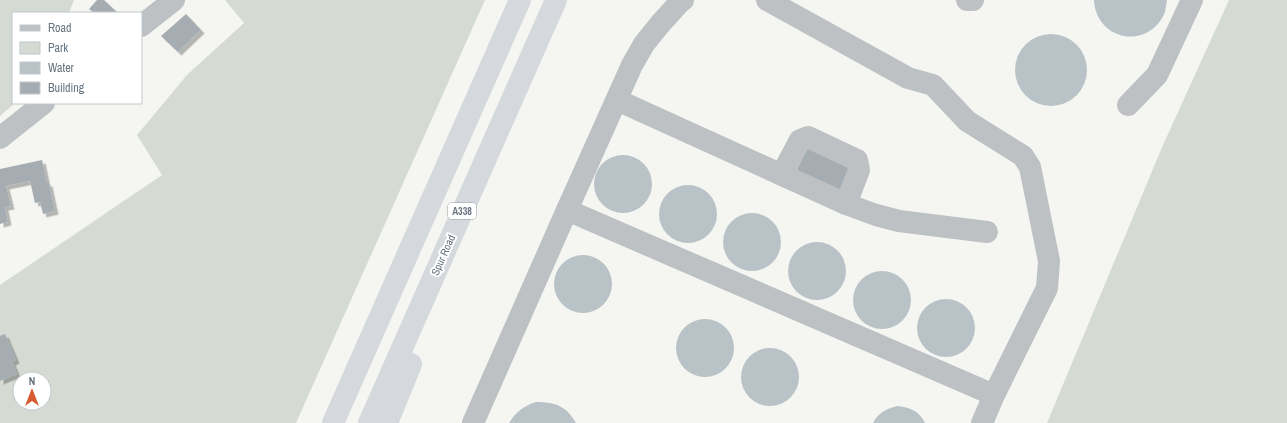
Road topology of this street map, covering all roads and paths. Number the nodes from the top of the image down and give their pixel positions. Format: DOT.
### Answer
graph roads {
  1 [pos="174,0"];
  2 [pos="520,0"];
  3 [pos="556,0"];
  4 [pos="683,0"];
  5 [pos="767,0"];
  6 [pos="967,0"];
  7 [pos="973,0"];
  8 [pos="1192,0"];
  9 [pos="142,25"];
  10 [pos="617,100"];
  11 [pos="43,104"];
  12 [pos="1128,105"];
  13 [pos="0,138"];
  14 [pos="494,140"];
  15 [pos="782,174"];
  16 [pos="846,204"];
  17 [pos="567,210"];
  18 [pos="987,232"];
  19 [pos="994,395"];
  20 [pos="333,423"];
  21 [pos="369,423"];
  22 [pos="387,423"];
  23 [pos="473,423"];
  24 [pos="982,423"];
  1 -- 9 [label="street"];
  2 -- 20 [label="highway"];
  3 -- 14 [label="highway, Spur Road / A338"];
  4 -- 10 [label="street"];
  5 -- 19 [label="street"];
  6 -- 7 [label="street"];
  8 -- 12 [label="street"];
  10 -- 15 [label="street"];
  10 -- 17 [label="street"];
  11 -- 13 [label="street"];
  14 -- 21 [label="highway, Spur Road / A338"];
  14 -- 22 [label="highway"];
  15 -- 16 [label="street"];
  15 -- 16 [label="street"];
  16 -- 18 [label="street"];
  17 -- 19 [label="street"];
  17 -- 23 [label="street"];
  19 -- 24 [label="street"];
}
